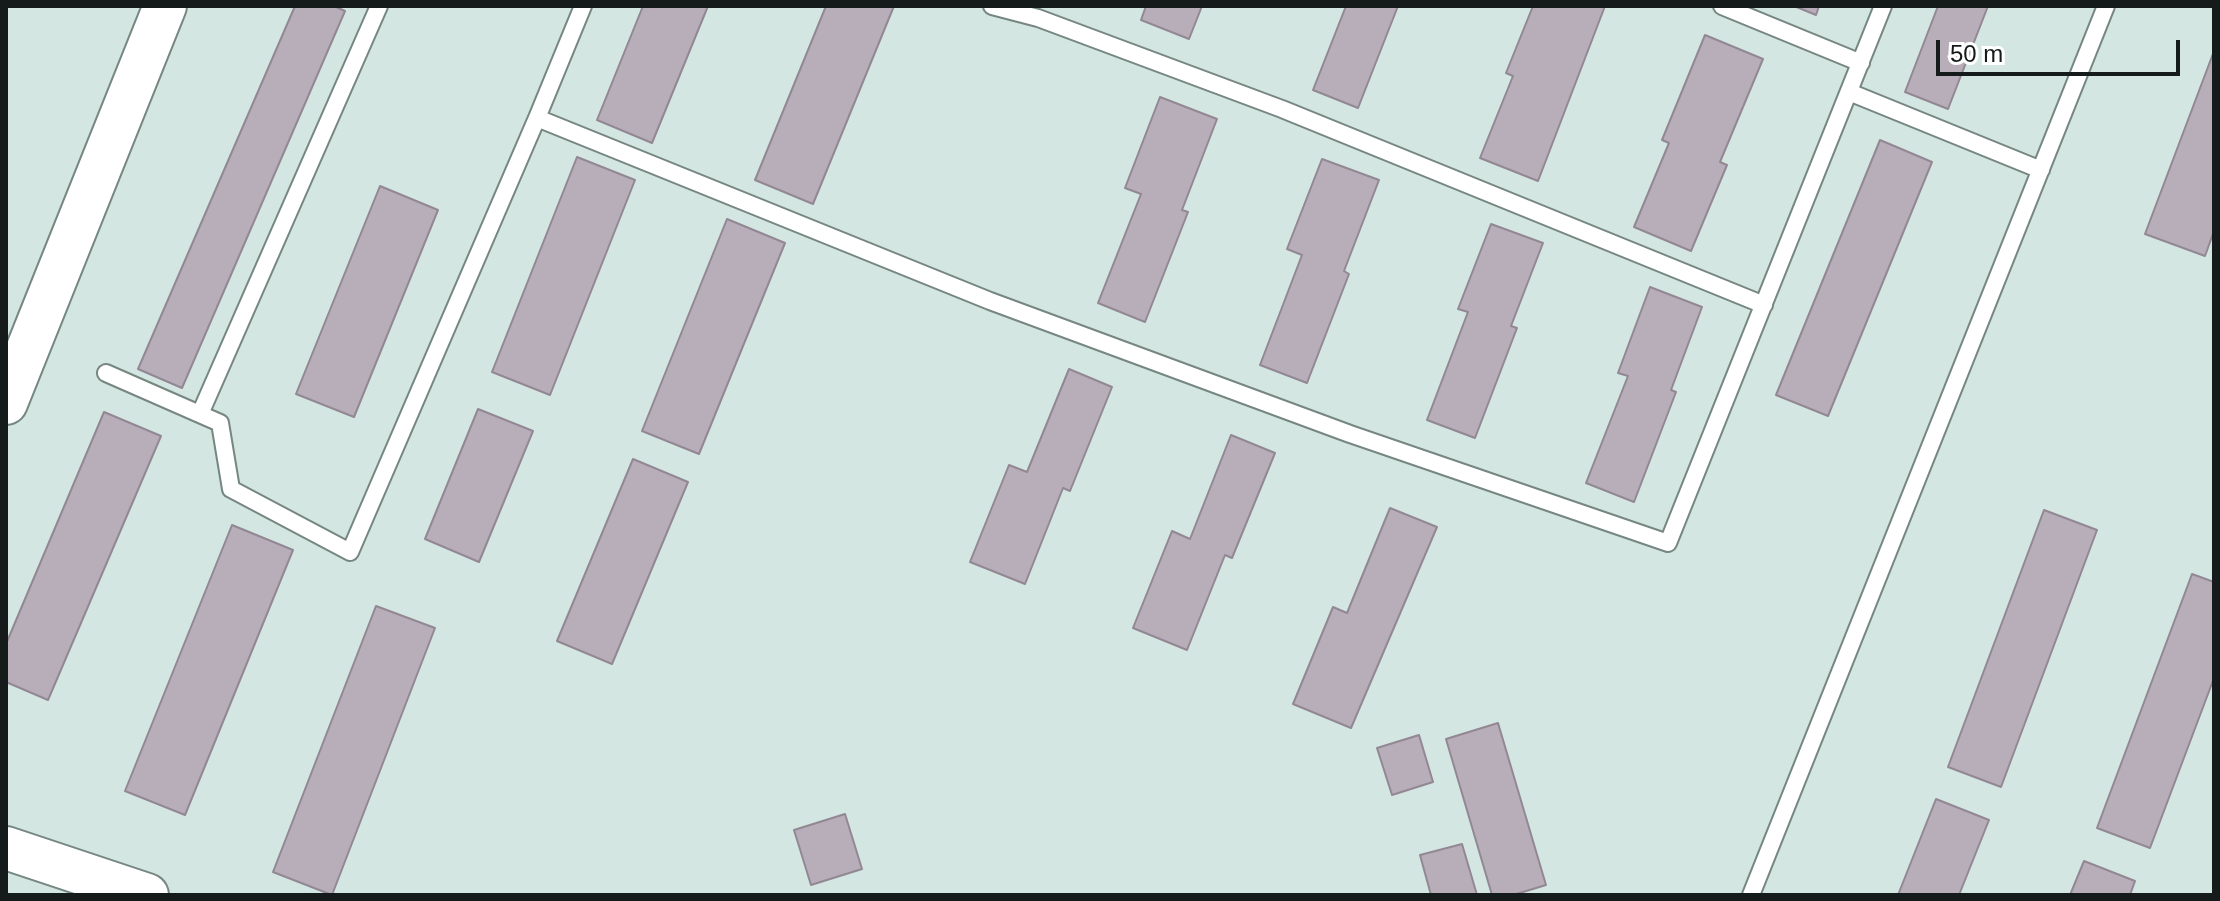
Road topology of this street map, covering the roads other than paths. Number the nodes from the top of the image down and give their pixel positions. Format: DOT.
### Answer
graph roads {
  1 [pos="165,6"];
  2 [pos="379,6"];
  3 [pos="583,6"];
  4 [pos="992,6"];
  5 [pos="1722,6"];
  6 [pos="1883,6"];
  7 [pos="2106,6"];
  8 [pos="1861,63"];
  9 [pos="1849,92"];
  10 [pos="537,118"];
  11 [pos="2041,170"];
  12 [pos="1764,305"];
  13 [pos="106,373"];
  14 [pos="6,403"];
  15 [pos="200,414"];
  16 [pos="6,848"];
  17 [pos="147,895"];
  18 [pos="1751,895"];
  1 -- 14 [label="street"];
  2 -- 15 [label="lane"];
  3 -- 10 [label="lane"];
  4 -- 12 [label="lane"];
  5 -- 8 [label="lane"];
  6 -- 8 [label="lane"];
  7 -- 11 [label="lane"];
  8 -- 9 [label="lane"];
  9 -- 11 [label="lane"];
  9 -- 12 [label="lane"];
  10 -- 12 [label="lane"];
  10 -- 15 [label="lane"];
  11 -- 18 [label="lane"];
  13 -- 15 [label="lane"];
  16 -- 17 [label="street"];
}
